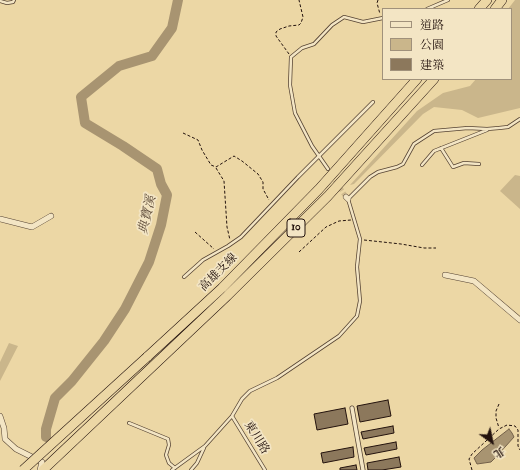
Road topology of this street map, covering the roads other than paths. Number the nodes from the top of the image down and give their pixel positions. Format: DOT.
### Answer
graph roads {
  1 [pos="14,0"];
  2 [pos="448,0"];
  3 [pos="502,0"];
  4 [pos="0,1"];
  5 [pos="429,8"];
  6 [pos="496,8"];
  7 [pos="382,18"];
  8 [pos="416,80"];
  9 [pos="433,80"];
  10 [pos="373,102"];
  11 [pos="520,120"];
  12 [pos="487,129"];
  13 [pos="441,148"];
  14 [pos="320,156"];
  15 [pos="479,164"];
  16 [pos="422,165"];
  17 [pos="328,169"];
  18 [pos="51,216"];
  19 [pos="0,219"];
  20 [pos="445,275"];
  21 [pos="184,277"];
  22 [pos="520,320"];
  23 [pos="352,408"];
  24 [pos="0,416"];
  25 [pos="232,416"];
  26 [pos="128,423"];
  27 [pos="205,446"];
  28 [pos="175,468"];
  29 [pos="23,470"];
  30 [pos="41,470"];
  31 [pos="172,470"];
  32 [pos="191,470"];
  33 [pos="265,470"];
  34 [pos="362,470"];
  1 -- 4 [label="lane"];
  2 -- 5 [label="lane"];
  3 -- 6 [label="highway"];
  7 -- 14 [label="lane"];
  8 -- 29 [label="highway, 高雄支線 / 10, bridge"];
  9 -- 30 [label="highway, 高雄支線 / 10"];
  10 -- 14 [label="lane"];
  11 -- 12 [label="lane"];
  12 -- 13 [label="lane"];
  12 -- 25 [label="lane"];
  13 -- 15 [label="lane"];
  13 -- 16 [label="lane"];
  14 -- 17 [label="lane"];
  14 -- 21 [label="lane"];
  18 -- 19 [label="street"];
  20 -- 22 [label="street"];
  23 -- 34 [label="street"];
  24 -- 30 [label="street"];
  25 -- 27 [label="lane"];
  25 -- 33 [label="lane, 東川路"];
  26 -- 28 [label="lane"];
  27 -- 28 [label="lane"];
  27 -- 32 [label="lane"];
  28 -- 31 [label="lane"];
}
